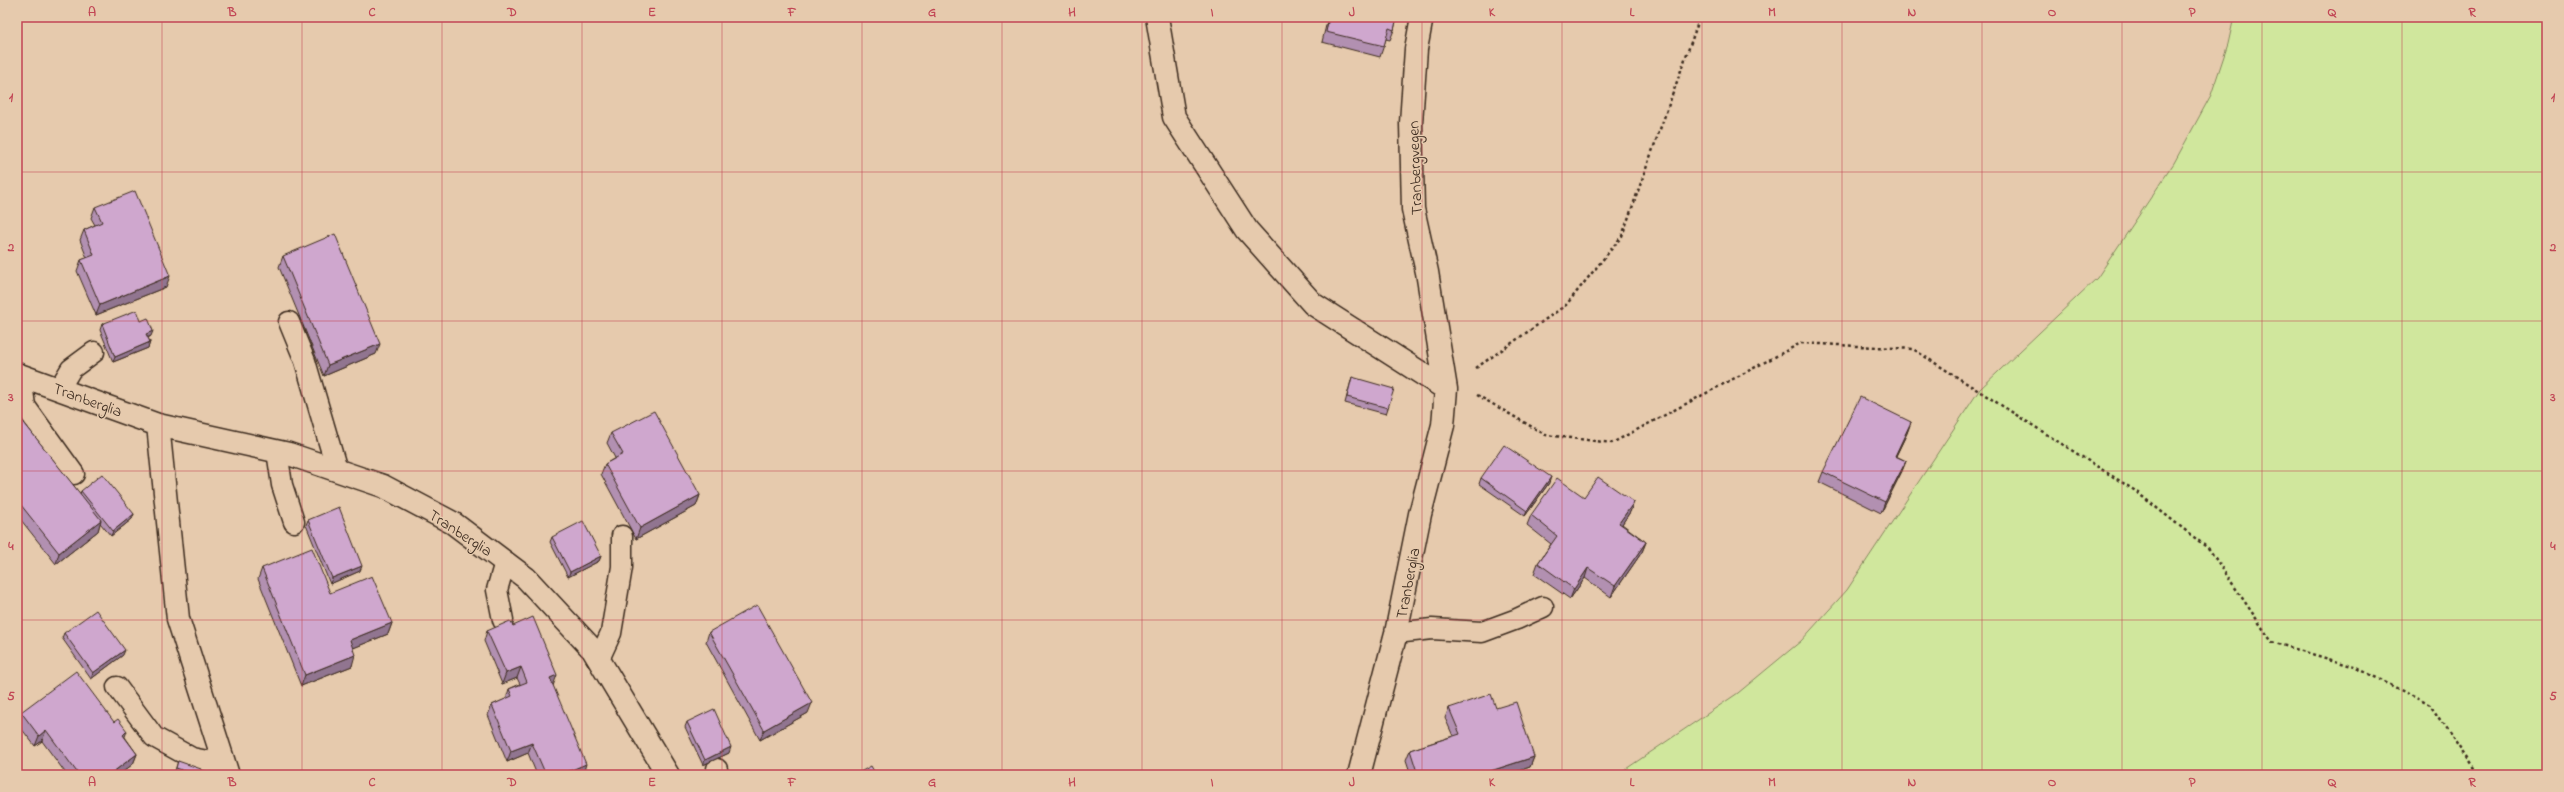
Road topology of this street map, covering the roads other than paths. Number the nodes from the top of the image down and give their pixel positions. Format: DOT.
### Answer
graph roads {
  1 [pos="1157,17"];
  2 [pos="1422,17"];
  3 [pos="289,322"];
  4 [pos="94,352"];
  5 [pos="19,375"];
  6 [pos="1451,386"];
  7 [pos="59,389"];
  8 [pos="158,425"];
  9 [pos="277,451"];
  10 [pos="336,470"];
  11 [pos="74,474"];
  12 [pos="294,522"];
  13 [pos="622,536"];
  14 [pos="505,562"];
  15 [pos="1543,607"];
  16 [pos="503,620"];
  17 [pos="1396,634"];
  18 [pos="598,659"];
  19 [pos="117,687"];
  20 [pos="226,769"];
  21 [pos="662,771"];
  22 [pos="1359,775"];
  1 -- 6 [label="street"];
  2 -- 6 [label="street, Tranbergvegen"];
  3 -- 10 [label="lane"];
  4 -- 7 [label="lane"];
  5 -- 7 [label="street, Tranberglia"];
  5 -- 11 [label="lane"];
  6 -- 17 [label="street, Tranberglia"];
  7 -- 8 [label="street, Tranberglia"];
  8 -- 9 [label="street, Tranberglia"];
  8 -- 20 [label="street"];
  9 -- 10 [label="street, Tranberglia"];
  9 -- 12 [label="lane"];
  10 -- 14 [label="street, Tranberglia"];
  13 -- 18 [label="lane"];
  14 -- 16 [label="lane"];
  14 -- 18 [label="street, Tranberglia"];
  15 -- 17 [label="lane"];
  17 -- 22 [label="street, Tranberglia"];
  18 -- 21 [label="street, Tranberglia"];
  19 -- 20 [label="lane"];
}
